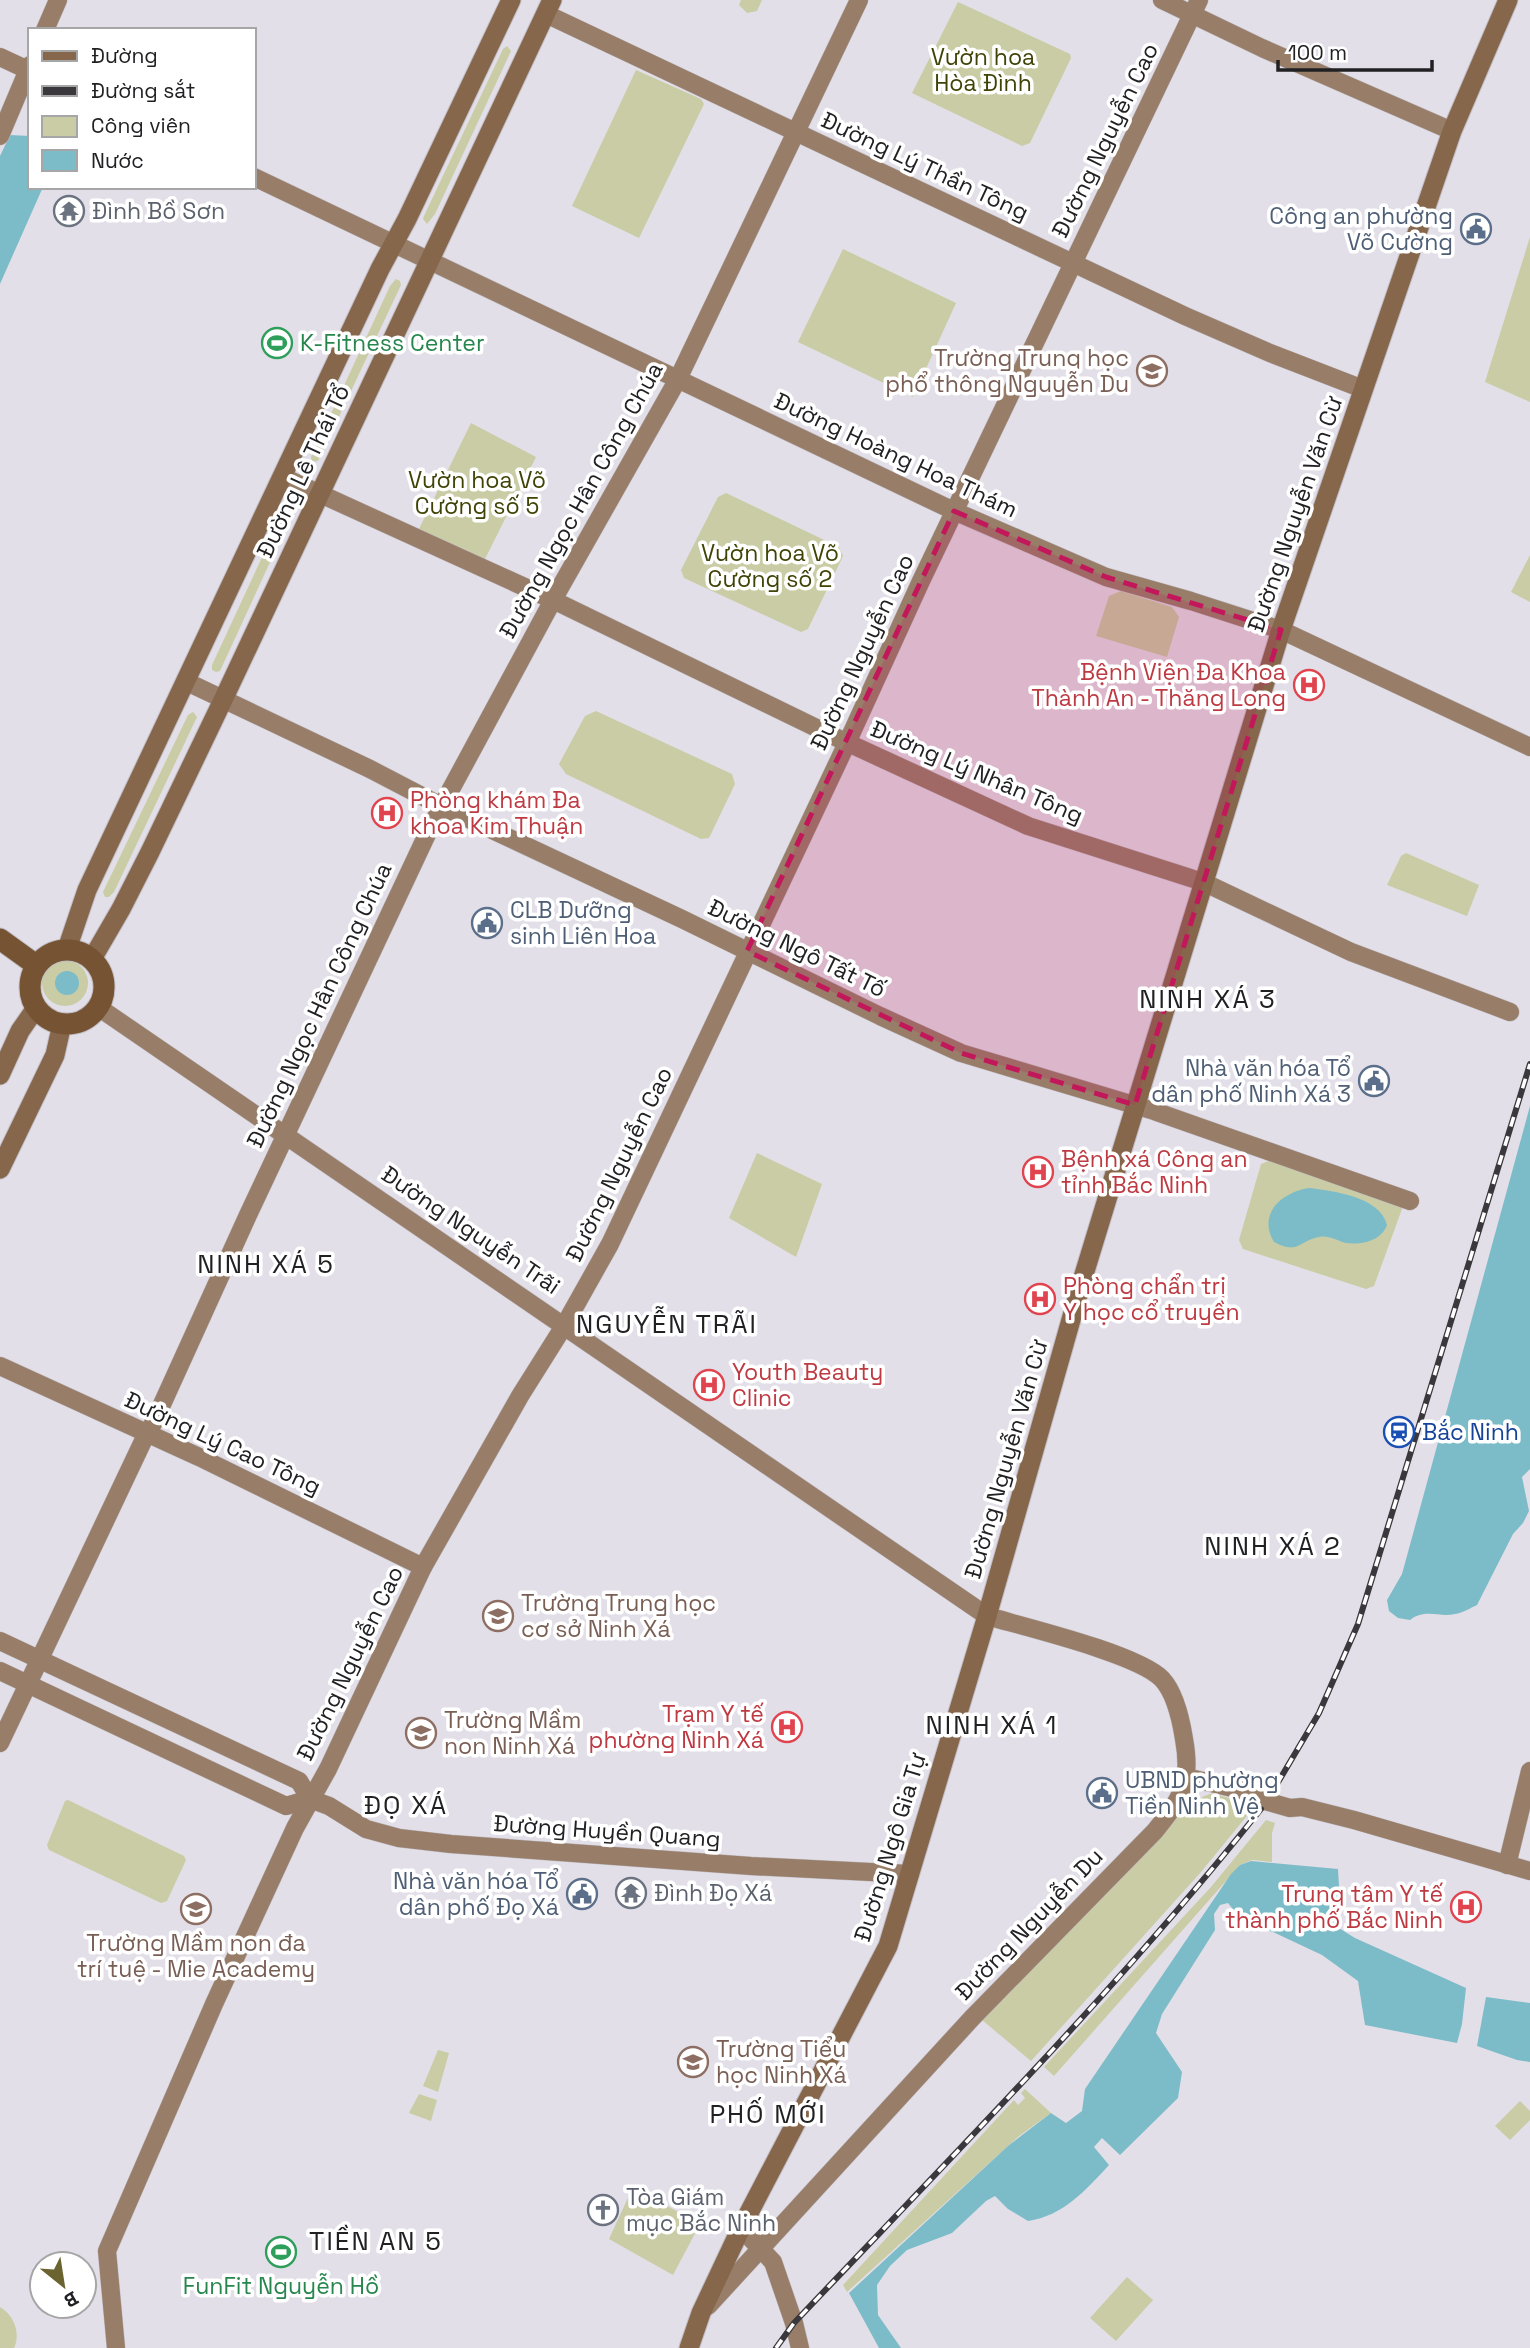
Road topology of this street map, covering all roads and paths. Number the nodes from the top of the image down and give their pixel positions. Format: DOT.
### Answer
graph roads {
  1 [pos="58,0"];
  2 [pos="511,0"];
  3 [pos="859,0"];
  4 [pos="1162,0"];
  5 [pos="1508,0"];
  6 [pos="549,7"];
  7 [pos="1196,8"];
  8 [pos="46,28"];
  9 [pos="0,57"];
  10 [pos="28,68"];
  11 [pos="28,70"];
  12 [pos="1452,131"];
  13 [pos="796,133"];
  14 [pos="0,136"];
  15 [pos="256,178"];
  16 [pos="394,244"];
  17 [pos="430,261"];
  18 [pos="1073,262"];
  19 [pos="678,379"];
  20 [pos="1363,390"];
  21 [pos="283,477"];
  22 [pos="319,493"];
  23 [pos="954,511"];
  24 [pos="553,600"];
  25 [pos="1281,630"];
  26 [pos="187,682"];
  27 [pos="223,700"];
  28 [pos="847,743"];
  29 [pos="1530,747"];
  30 [pos="441,806"];
  31 [pos="1203,882"];
  32 [pos="0,939"];
  33 [pos="67,949"];
  34 [pos="747,951"];
  35 [pos="92,959"];
  36 [pos="36,965"];
  37 [pos="98,1007"];
  38 [pos="36,1009"];
  39 [pos="1510,1012"];
  40 [pos="62,1024"];
  41 [pos="0,1075"];
  42 [pos="1135,1105"];
  43 [pos="286,1135"];
  44 [pos="0,1169"];
  45 [pos="1410,1201"];
  46 [pos="564,1326"];
  47 [pos="0,1366"];
  48 [pos="147,1433"];
  49 [pos="423,1567"];
  50 [pos="987,1616"];
  51 [pos="0,1641"];
  52 [pos="40,1660"];
  53 [pos="0,1671"];
  54 [pos="27,1684"];
  55 [pos="0,1743"];
  56 [pos="1530,1771"];
  57 [pos="1186,1776"];
  58 [pos="310,1799"];
  59 [pos="1507,1865"];
  60 [pos="1530,1871"];
  61 [pos="910,1874"];
  62 [pos="741,2228"];
  63 [pos="760,2247"];
  64 [pos="701,2313"];
  65 [pos="116,2348"];
  66 [pos="689,2348"];
  67 [pos="800,2348"];
  1 -- 8 [label="street"];
  2 -- 16 [label="main road, Đường Lê Thái Tổ"];
  3 -- 13 [label="street, Đường Ngọc Hân Công Chúa"];
  4 -- 7 [label="street"];
  5 -- 12 [label="main road, Đường Nguyễn Văn Cừ"];
  6 -- 13 [label="street, Đường Lý Thần Tông"];
  6 -- 17 [label="main road, Đường Lê Thái Tổ"];
  7 -- 12 [label="street"];
  7 -- 18 [label="street, Đường Nguyễn Cao"];
  9 -- 10 [label="street"];
  11 -- 14 [label="street"];
  12 -- 20 [label="main road, Đường Nguyễn Văn Cừ"];
  13 -- 18 [label="street, Đường Lý Thần Tông"];
  13 -- 19 [label="street, Đường Ngọc Hân Công Chúa"];
  15 -- 16 [label="street, Đường Hoàng Hoa Thám"];
  16 -- 17 [label="street, Đường Hoàng Hoa Thám"];
  16 -- 21 [label="main road, Đường Lê Thái Tổ"];
  17 -- 19 [label="street, Đường Hoàng Hoa Thám"];
  17 -- 22 [label="main road, Đường Lê Thái Tổ"];
  18 -- 20 [label="street, Đường Lý Thần Tông"];
  18 -- 23 [label="street, Đường Nguyễn Cao"];
  19 -- 23 [label="street, Đường Hoàng Hoa Thám"];
  19 -- 24 [label="street, Đường Ngọc Hân Công Chúa"];
  20 -- 25 [label="main road, Đường Nguyễn Văn Cừ"];
  21 -- 22 [label="street, Đường Lý Nhân Tông"];
  21 -- 26 [label="main road, Đường Lê Thái Tổ"];
  22 -- 24 [label="street, Đường Lý Nhân Tông"];
  22 -- 27 [label="main road, Đường Lê Thái Tổ"];
  23 -- 25 [label="street, Đường Hoàng Hoa Thám"];
  23 -- 28 [label="street, Đường Nguyễn Cao"];
  24 -- 28 [label="street, Đường Lý Nhân Tông"];
  24 -- 30 [label="street, Đường Ngọc Hân Công Chúa"];
  25 -- 29 [label="street, Đường Hoàng Hoa Thám"];
  25 -- 31 [label="main road, Đường Nguyễn Văn Cừ"];
  26 -- 27 [label="street, Đường Ngô Tất Tố"];
  26 -- 33 [label="main road, Đường Lê Thái Tổ"];
  27 -- 30 [label="street, Đường Ngô Tất Tố"];
  27 -- 35 [label="main road, Đường Lê Thái Tổ"];
  28 -- 31 [label="street, Đường Lý Nhân Tông"];
  28 -- 34 [label="street, Đường Nguyễn Cao"];
  30 -- 34 [label="street, Đường Ngô Tất Tố"];
  30 -- 43 [label="street, Đường Ngọc Hân Công Chúa"];
  31 -- 39 [label="street, Đường Lý Nhân Tông"];
  31 -- 42 [label="main road, Đường Nguyễn Văn Cừ"];
  32 -- 36 [label="highway"];
  33 -- 35 [label="highway"];
  33 -- 36 [label="highway"];
  34 -- 42 [label="street, Đường Ngô Tất Tố"];
  34 -- 46 [label="street, Đường Nguyễn Cao"];
  35 -- 37 [label="highway"];
  36 -- 38 [label="highway"];
  37 -- 40 [label="highway"];
  37 -- 43 [label="street, Đường Nguyễn Trãi"];
  38 -- 40 [label="highway"];
  38 -- 41 [label="main road"];
  40 -- 44 [label="main road"];
  42 -- 45 [label="street, Đường Ngô Tất Tố"];
  42 -- 50 [label="main road, Đường Nguyễn Văn Cừ"];
  43 -- 46 [label="street, Đường Nguyễn Trãi"];
  43 -- 48 [label="street, Đường Ngọc Hân Công Chúa"];
  46 -- 49 [label="street, Đường Nguyễn Cao"];
  46 -- 50 [label="street, Đường Nguyễn Trãi"];
  47 -- 48 [label="street, Đường Lý Cao Tông"];
  48 -- 49 [label="street, Đường Lý Cao Tông"];
  48 -- 52 [label="street, Đường Ngọc Hân Công Chúa"];
  49 -- 58 [label="street, Đường Nguyễn Cao"];
  50 -- 57 [label="street, Đường Nguyễn Du"];
  50 -- 61 [label="main road, Đường Ngô Gia Tự"];
  51 -- 52 [label="street, Đường Huyền Quang"];
  52 -- 54 [label="street, Đường Ngọc Hân Công Chúa"];
  52 -- 58 [label="street, Đường Huyền Quang"];
  53 -- 54 [label="street, Đường Huyền Quang"];
  54 -- 55 [label="street, Đường Ngọc Hân Công Chúa"];
  54 -- 58 [label="street, Đường Huyền Quang"];
  56 -- 59 [label="street"];
  57 -- 59 [label="street"];
  57 -- 63 [label="street, Đường Nguyễn Du"];
  58 -- 61 [label="street, Đường Huyền Quang"];
  58 -- 65 [label="street, Đường Nguyễn Cao"];
  59 -- 60 [label="street"];
  61 -- 62 [label="main road, Đường Ngô Gia Tự"];
  62 -- 63 [label="street"];
  62 -- 64 [label="main road, Đường Ngô Gia Tự"];
  63 -- 64 [label="street, Đường Nguyễn Du"];
  63 -- 67 [label="street"];
  64 -- 66 [label="main road, Đường Ngô Gia Tự"];
}
